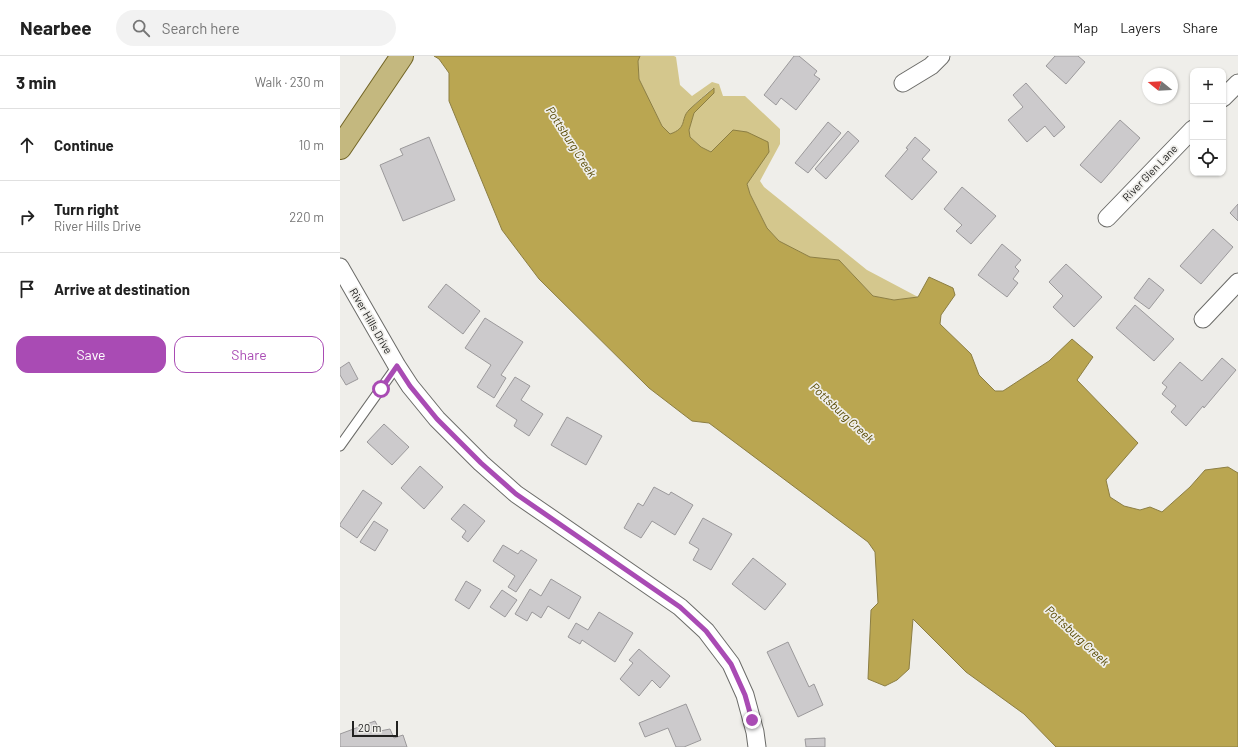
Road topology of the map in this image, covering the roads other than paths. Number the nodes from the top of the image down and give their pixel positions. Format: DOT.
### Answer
graph roads {
  1 [pos="402,56"];
  2 [pos="941,56"];
  3 [pos="903,83"];
  4 [pos="1238,83"];
  5 [pos="1226,95"];
  6 [pos="1190,132"];
  7 [pos="340,148"];
  8 [pos="1106,218"];
  9 [pos="340,267"];
  10 [pos="1238,282"];
  11 [pos="1203,318"];
  12 [pos="397,366"];
  13 [pos="340,446"];
  14 [pos="757,747"];
  1 -- 7 [label="main road"];
  2 -- 3 [label="street"];
  4 -- 5 [label="street"];
  6 -- 8 [label="street, River Glen Lane"];
  9 -- 12 [label="street, River Hills Drive"];
  10 -- 11 [label="street"];
  12 -- 13 [label="lane"];
  12 -- 14 [label="street, River Hills Drive"];
}
